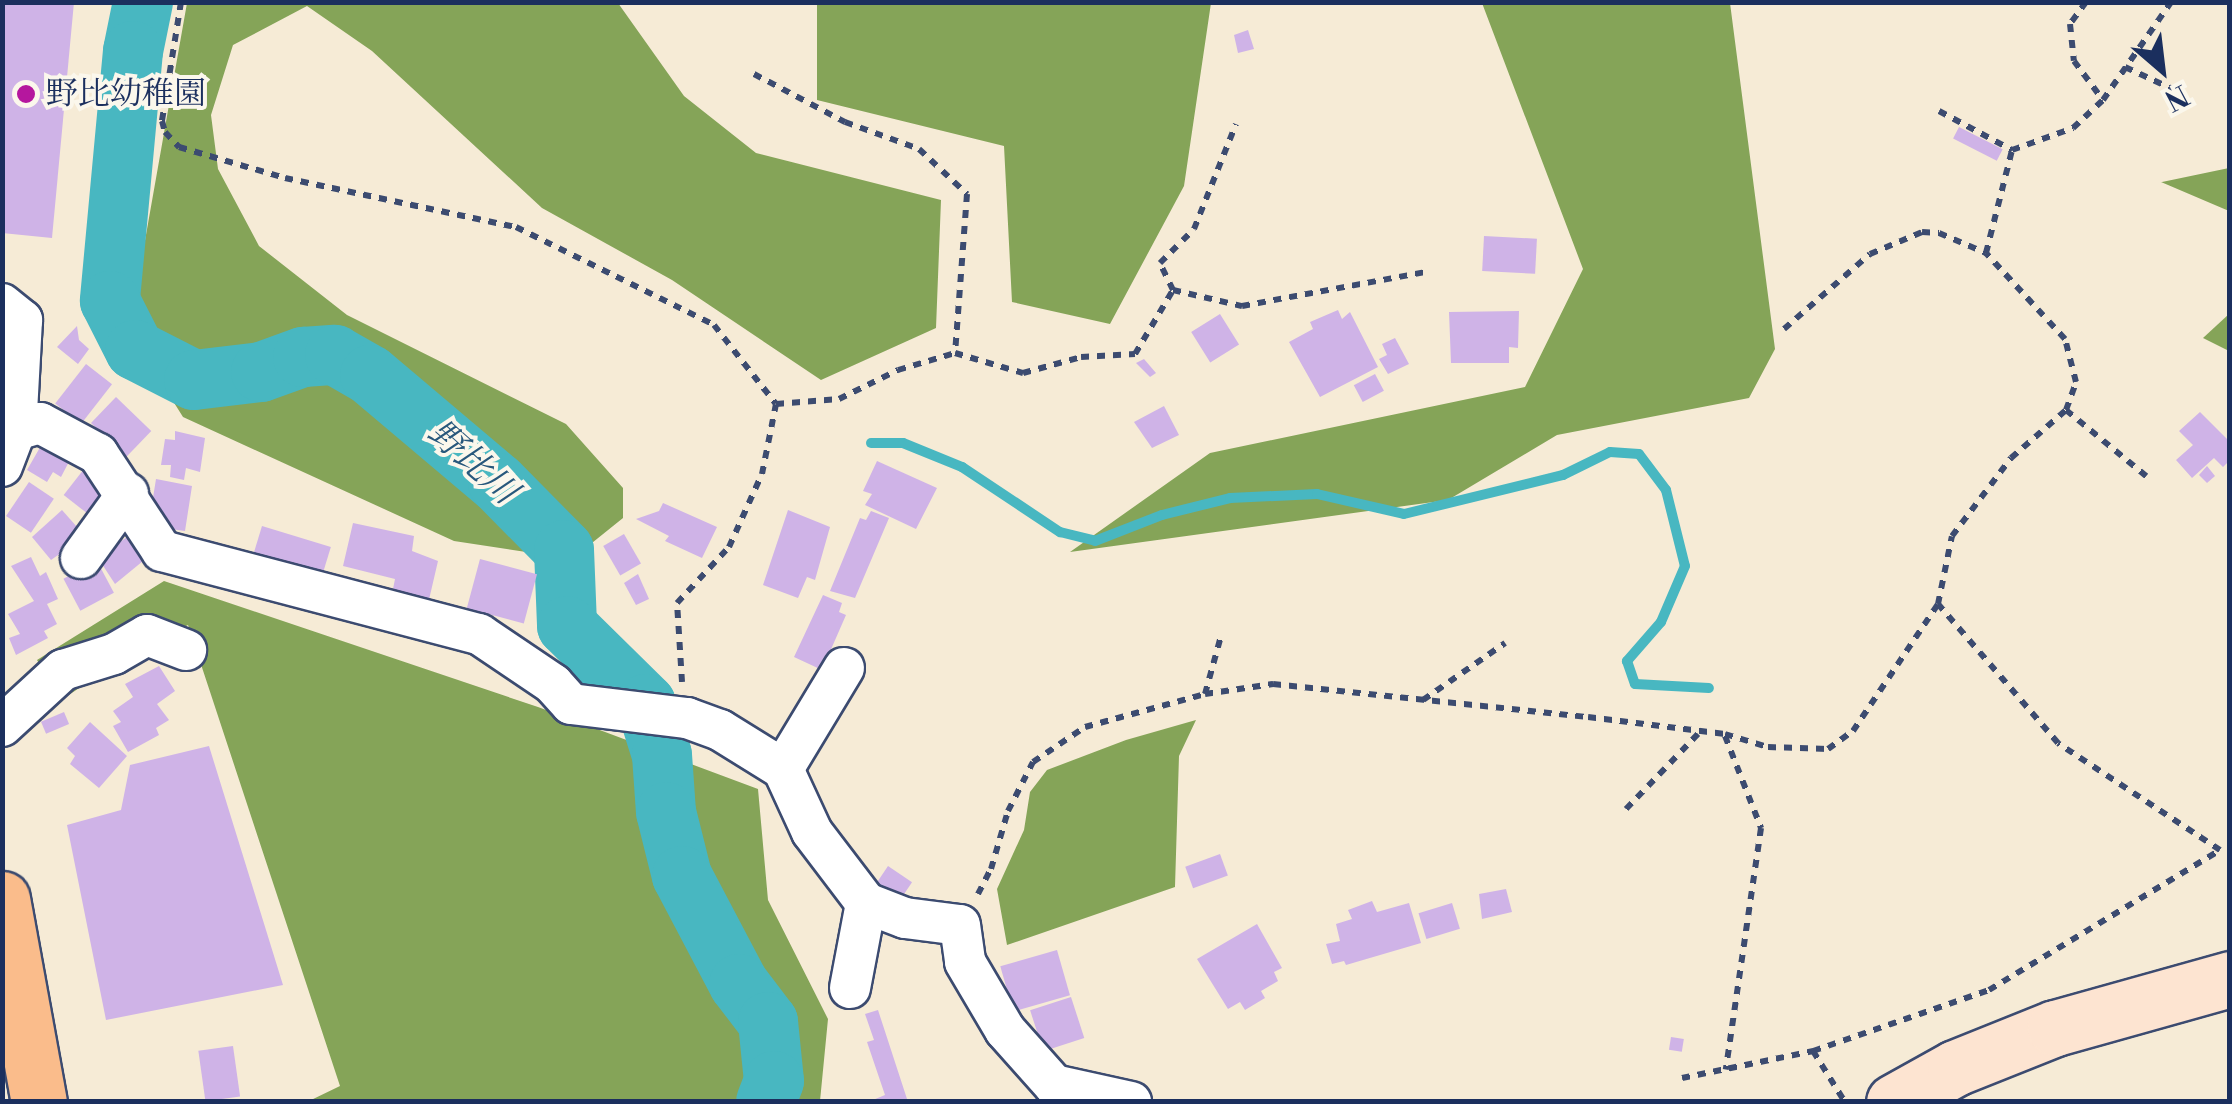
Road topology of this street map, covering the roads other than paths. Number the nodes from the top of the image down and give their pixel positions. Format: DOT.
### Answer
graph roads {
  1 [pos="2,304"];
  2 [pos="10,448"];
  3 [pos="128,493"];
  4 [pos="81,558"];
  5 [pos="186,650"];
  6 [pos="844,668"];
  7 [pos="2,726"];
  8 [pos="784,769"];
  9 [pos="2,900"];
  10 [pos="866,903"];
  11 [pos="2230,979"];
  12 [pos="850,988"];
  13 [pos="14,1034"];
  14 [pos="39,1102"];
  15 [pos="1131,1102"];
  16 [pos="1894,1102"];
  1 -- 2 [label="street"];
  2 -- 3 [label="street"];
  3 -- 4 [label="street"];
  3 -- 8 [label="street"];
  5 -- 7 [label="street"];
  6 -- 8 [label="street"];
  8 -- 10 [label="street"];
  9 -- 13 [label="main road"];
  10 -- 12 [label="street"];
  10 -- 15 [label="street"];
  11 -- 16 [label="street"];
  13 -- 14 [label="main road"];
}
